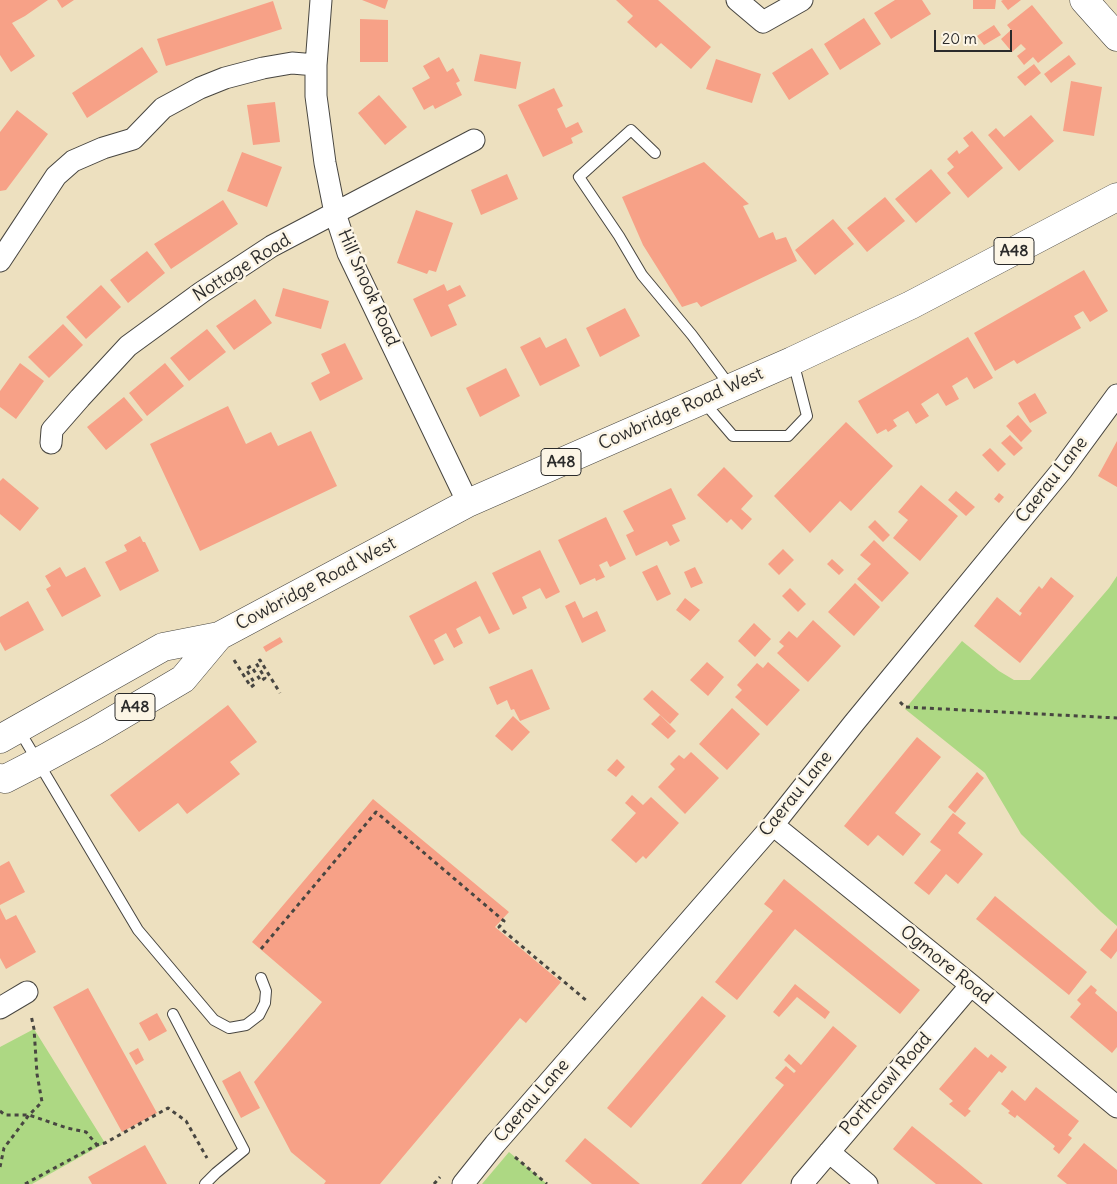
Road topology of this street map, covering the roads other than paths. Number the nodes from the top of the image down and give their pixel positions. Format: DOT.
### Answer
graph roads {
  1 [pos="321,0"];
  2 [pos="737,0"];
  3 [pos="802,0"];
  4 [pos="1084,0"];
  5 [pos="1117,37"];
  6 [pos="316,65"];
  7 [pos="474,140"];
  8 [pos="655,153"];
  9 [pos="1117,197"];
  10 [pos="336,214"];
  11 [pos="2,251"];
  12 [pos="792,360"];
  13 [pos="730,387"];
  14 [pos="1117,395"];
  15 [pos="702,400"];
  16 [pos="51,443"];
  17 [pos="468,503"];
  18 [pos="219,636"];
  19 [pos="9,734"];
  20 [pos="38,762"];
  21 [pos="0,778"];
  22 [pos="773,824"];
  23 [pos="261,978"];
  24 [pos="971,985"];
  25 [pos="27,992"];
  26 [pos="0,1008"];
  27 [pos="172,1014"];
  28 [pos="1117,1107"];
  29 [pos="828,1152"];
  30 [pos="205,1184"];
  31 [pos="463,1184"];
  32 [pos="802,1184"];
  33 [pos="867,1184"];
  1 -- 6 [label="street, Hill Snook Road"];
  2 -- 3 [label="street"];
  4 -- 5 [label="main road"];
  6 -- 10 [label="street, Hill Snook Road"];
  6 -- 11 [label="street"];
  7 -- 10 [label="street, Nottage Road"];
  8 -- 13 [label="lane"];
  9 -- 12 [label="main road, Cowbridge Road West / A48"];
  10 -- 16 [label="street, Nottage Road"];
  10 -- 17 [label="street, Hill Snook Road"];
  12 -- 13 [label="main road, Cowbridge Road West / A48"];
  12 -- 15 [label="lane"];
  13 -- 15 [label="main road, Cowbridge Road West / A48"];
  14 -- 22 [label="street, Caerau Lane"];
  15 -- 17 [label="main road, Cowbridge Road West / A48"];
  17 -- 18 [label="main road, Cowbridge Road West / A48"];
  18 -- 19 [label="main road, Cowbridge Road West / A48"];
  18 -- 20 [label="main road, Cowbridge Road West / A48"];
  19 -- 20 [label="lane"];
  20 -- 21 [label="main road, Cowbridge Road West / A48"];
  20 -- 23 [label="lane"];
  22 -- 24 [label="street, Ogmore Road"];
  22 -- 31 [label="street, Caerau Lane"];
  24 -- 28 [label="street, Ogmore Road"];
  24 -- 29 [label="street, Porthcawl Road"];
  25 -- 26 [label="street"];
  27 -- 30 [label="lane"];
  29 -- 32 [label="street, Porthcawl Road"];
  29 -- 33 [label="street"];
}
